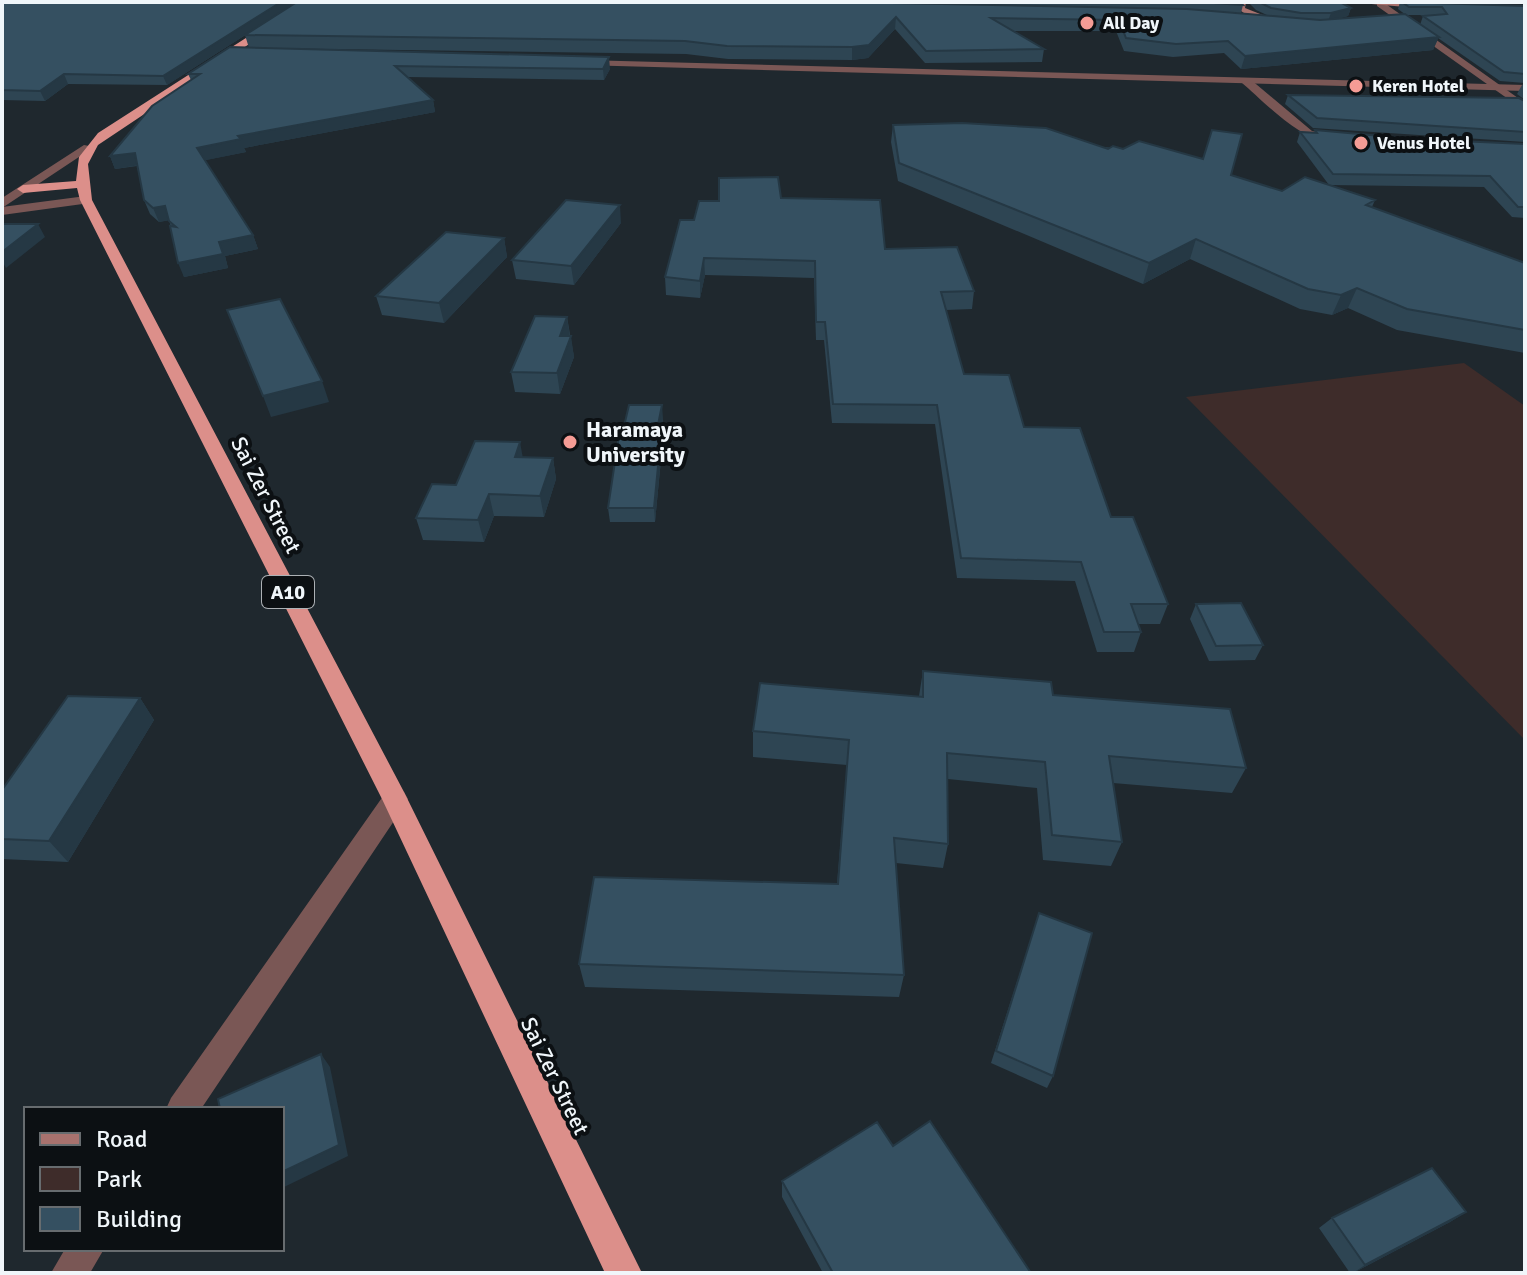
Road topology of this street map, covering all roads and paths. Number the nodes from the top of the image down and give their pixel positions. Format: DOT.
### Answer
graph roads {
  1 [pos="308,2"];
  2 [pos="1242,2"];
  3 [pos="1353,2"];
  4 [pos="1342,4"];
  5 [pos="1380,4"];
  6 [pos="1445,6"];
  7 [pos="1359,14"];
  8 [pos="1239,19"];
  9 [pos="1429,20"];
  10 [pos="1267,21"];
  11 [pos="1385,21"];
  12 [pos="1400,21"];
  13 [pos="1287,24"];
  14 [pos="579,63"];
  15 [pos="1246,81"];
  16 [pos="1497,88"];
  17 [pos="1525,88"];
  18 [pos="1525,108"];
  19 [pos="1352,138"];
  20 [pos="88,147"];
  21 [pos="23,189"];
  22 [pos="84,192"];
  23 [pos="2,204"];
  24 [pos="2,211"];
  25 [pos="395,799"];
  26 [pos="183,1107"];
  27 [pos="85,1251"];
  28 [pos="69,1273"];
  29 [pos="624,1273"];
  1 -- 20 [label="highway"];
  2 -- 10 [label="main road"];
  3 -- 5 [label="main road"];
  4 -- 7 [label="main road"];
  5 -- 6 [label="main road"];
  5 -- 12 [label="street"];
  8 -- 10 [label="main road"];
  9 -- 12 [label="main road"];
  10 -- 13 [label="main road"];
  11 -- 12 [label="main road"];
  12 -- 16 [label="street"];
  14 -- 15 [label="street"];
  15 -- 16 [label="street"];
  15 -- 19 [label="street"];
  16 -- 17 [label="street"];
  16 -- 18 [label="street"];
  20 -- 21 [label="street"];
  20 -- 22 [label="highway"];
  21 -- 22 [label="highway"];
  21 -- 23 [label="street"];
  22 -- 24 [label="street"];
  22 -- 25 [label="highway, Sai Zer Street / A10"];
  25 -- 26 [label="street"];
  25 -- 29 [label="highway, Sai Zer Street / A10"];
  27 -- 28 [label="street"];
}
